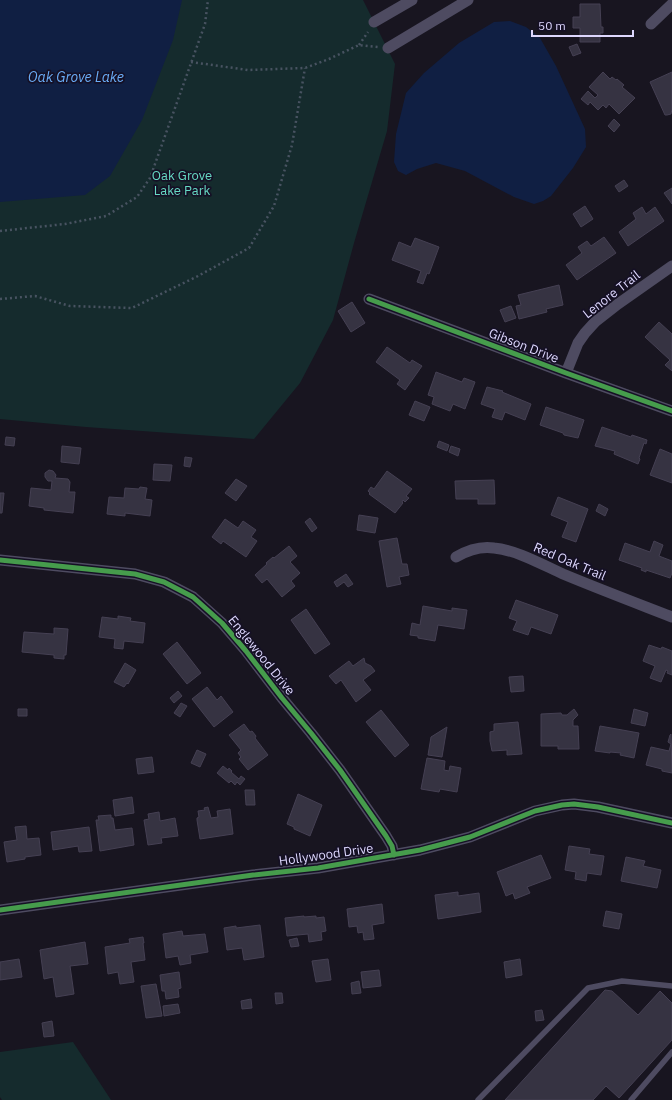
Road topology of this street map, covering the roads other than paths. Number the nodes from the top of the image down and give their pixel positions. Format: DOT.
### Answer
graph roads {
  1 [pos="412,0"];
  2 [pos="468,0"];
  3 [pos="672,4"];
  4 [pos="374,22"];
  5 [pos="651,24"];
  6 [pos="388,48"];
  7 [pos="672,266"];
  8 [pos="369,299"];
  9 [pos="566,373"];
  10 [pos="672,411"];
  11 [pos="456,557"];
  12 [pos="0,560"];
  13 [pos="672,617"];
  14 [pos="672,823"];
  15 [pos="394,855"];
  16 [pos="0,910"];
  17 [pos="672,986"];
  18 [pos="672,1052"];
  19 [pos="478,1100"];
  20 [pos="631,1100"];
  1 -- 4 [label="street"];
  2 -- 6 [label="street"];
  3 -- 5 [label="street"];
  7 -- 9 [label="street, Lenore Trail"];
  8 -- 9 [label="street, Gibson Drive"];
  9 -- 10 [label="street, Gibson Drive"];
  11 -- 13 [label="street, Red Oak Trail"];
  12 -- 15 [label="street, Englewood Drive"];
  14 -- 15 [label="street, Hollywood Drive"];
  15 -- 16 [label="street, Hollywood Drive"];
  17 -- 19 [label="lane"];
  18 -- 20 [label="lane"];
}
